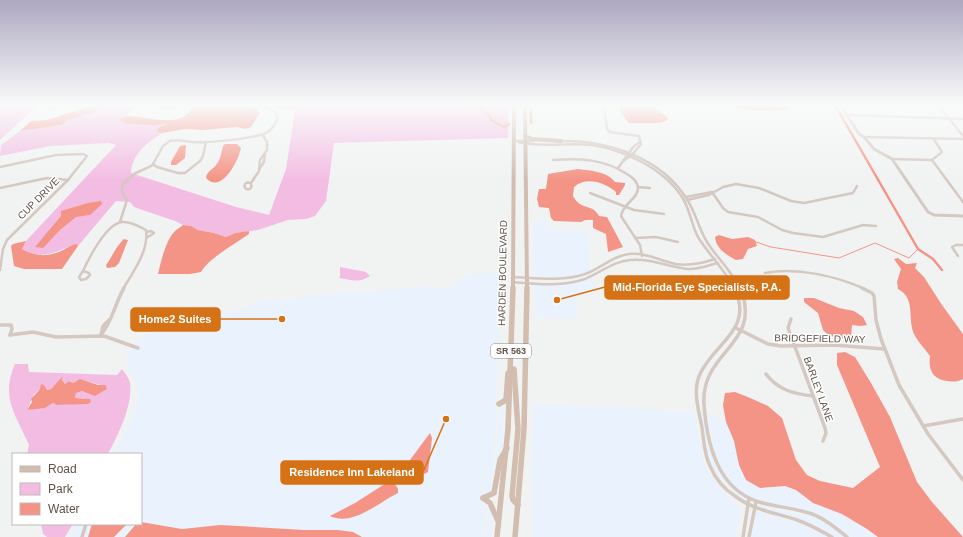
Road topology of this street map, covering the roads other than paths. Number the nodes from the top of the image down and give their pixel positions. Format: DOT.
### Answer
graph roads {
  1 [pos="269,130"];
  2 [pos="514,130"];
  3 [pos="525,130"];
  4 [pos="608,130"];
  5 [pos="857,130"];
  6 [pos="262,134"];
  7 [pos="525,136"];
  8 [pos="864,137"];
  9 [pos="933,138"];
  10 [pos="963,139"];
  11 [pos="514,140"];
  12 [pos="561,141"];
  13 [pos="206,142"];
  14 [pos="525,142"];
  15 [pos="640,142"];
  16 [pos="633,148"];
  17 [pos="637,149"];
  18 [pos="629,155"];
  19 [pos="892,159"];
  20 [pos="553,160"];
  21 [pos="932,160"];
  22 [pos="154,165"];
  23 [pos="0,167"];
  24 [pos="618,168"];
  25 [pos="68,180"];
  26 [pos="251,183"];
  27 [pos="857,186"];
  28 [pos="638,187"];
  29 [pos="0,188"];
  30 [pos="650,188"];
  31 [pos="712,192"];
  32 [pos="590,193"];
  33 [pos="700,194"];
  34 [pos="703,197"];
  35 [pos="686,199"];
  36 [pos="963,202"];
  37 [pos="623,207"];
  38 [pos="664,214"];
  39 [pos="963,216"];
  40 [pos="120,222"];
  41 [pos="876,226"];
  42 [pos="147,232"];
  43 [pos="147,237"];
  44 [pos="635,238"];
  45 [pos="678,242"];
  46 [pos="963,245"];
  47 [pos="642,254"];
  48 [pos="958,256"];
  49 [pos="718,258"];
  50 [pos="643,259"];
  51 [pos="714,259"];
  52 [pos="722,262"];
  53 [pos="717,264"];
  54 [pos="0,270"];
  55 [pos="83,271"];
  56 [pos="765,273"];
  57 [pos="512,280"];
  58 [pos="526,281"];
  59 [pos="791,319"];
  60 [pos="0,325"];
  61 [pos="736,328"];
  62 [pos="742,332"];
  63 [pos="512,334"];
  64 [pos="100,336"];
  65 [pos="794,346"];
  66 [pos="138,348"];
  67 [pos="884,349"];
  68 [pos="511,358"];
  69 [pos="766,374"];
  70 [pos="813,396"];
  71 [pos="510,415"];
  72 [pos="963,419"];
  73 [pos="923,426"];
  74 [pos="824,442"];
  75 [pos="507,448"];
  76 [pos="963,480"];
  77 [pos="749,498"];
  78 [pos="756,502"];
  79 [pos="518,505"];
  80 [pos="748,506"];
  81 [pos="755,508"];
  82 [pos="499,523"];
  83 [pos="86,525"];
  84 [pos="82,537"];
  85 [pos="497,537"];
  86 [pos="515,537"];
  87 [pos="743,537"];
  88 [pos="749,537"];
  89 [pos="832,537"];
  90 [pos="847,537"];
  1 -- 6 [label="street"];
  2 -- 11 [label="main road, HARDEN BOULEVARD / SR 563"];
  3 -- 7 [label="main road, SR 563"];
  4 -- 15 [label="street"];
  5 -- 8 [label="street"];
  6 -- 13 [label="street"];
  6 -- 26 [label="street"];
  7 -- 12 [label="main road"];
  7 -- 14 [label="main road, SR 563"];
  8 -- 9 [label="street"];
  8 -- 19 [label="street"];
  9 -- 10 [label="street"];
  9 -- 21 [label="street"];
  11 -- 14 [label="street"];
  11 -- 57 [label="main road, HARDEN BOULEVARD / SR 563"];
  12 -- 14 [label="street"];
  12 -- 18 [label="street"];
  13 -- 22 [label="street"];
  13 -- 22 [label="street"];
  14 -- 18 [label="street"];
  14 -- 58 [label="main road, SR 563"];
  15 -- 16 [label="street"];
  15 -- 17 [label="street"];
  16 -- 17 [label="street"];
  16 -- 18 [label="street"];
  17 -- 18 [label="street"];
  18 -- 24 [label="street"];
  18 -- 35 [label="street"];
  19 -- 21 [label="street"];
  19 -- 39 [label="street"];
  20 -- 24 [label="street"];
  21 -- 36 [label="street"];
  22 -- 40 [label="street"];
  23 -- 25 [label="street, CUP DRIVE"];
  24 -- 28 [label="street"];
  25 -- 29 [label="street, CUP DRIVE"];
  25 -- 54 [label="street, CUP DRIVE"];
  27 -- 31 [label="street"];
  28 -- 30 [label="street"];
  28 -- 37 [label="street"];
  31 -- 33 [label="street"];
  31 -- 34 [label="street"];
  31 -- 41 [label="street"];
  32 -- 37 [label="street"];
  33 -- 34 [label="street"];
  33 -- 35 [label="street"];
  34 -- 35 [label="street"];
  35 -- 49 [label="street"];
  35 -- 51 [label="street"];
  37 -- 38 [label="street"];
  37 -- 44 [label="street"];
  40 -- 42 [label="street"];
  40 -- 55 [label="street"];
  42 -- 43 [label="street"];
  42 -- 43 [label="street"];
  43 -- 64 [label="street"];
  44 -- 45 [label="street"];
  44 -- 47 [label="street"];
  46 -- 48 [label="street"];
  47 -- 50 [label="street"];
  47 -- 51 [label="street"];
  47 -- 58 [label="street"];
  49 -- 51 [label="street"];
  49 -- 52 [label="street"];
  50 -- 53 [label="street"];
  50 -- 58 [label="street"];
  51 -- 53 [label="street"];
  52 -- 53 [label="street"];
  52 -- 62 [label="street"];
  53 -- 61 [label="street"];
  56 -- 67 [label="street"];
  57 -- 58 [label="street"];
  57 -- 63 [label="main road, HARDEN BOULEVARD / SR 563"];
  58 -- 79 [label="main road, SR 563"];
  59 -- 65 [label="street, BARLEY LANE"];
  60 -- 64 [label="street"];
  61 -- 62 [label="street, BRIDGEFIELD WAY"];
  61 -- 80 [label="street"];
  62 -- 65 [label="street, BRIDGEFIELD WAY"];
  62 -- 77 [label="street"];
  63 -- 68 [label="main road, HARDEN BOULEVARD / SR 563"];
  63 -- 79 [label="main road"];
  64 -- 66 [label="street"];
  65 -- 67 [label="street, BRIDGEFIELD WAY"];
  65 -- 70 [label="street, BARLEY LANE"];
  67 -- 73 [label="street"];
  68 -- 71 [label="main road, HARDEN BOULEVARD / SR 563"];
  68 -- 71 [label="main road"];
  69 -- 70 [label="street"];
  70 -- 74 [label="street, BARLEY LANE"];
  71 -- 75 [label="main road, HARDEN BOULEVARD / SR 563"];
  72 -- 73 [label="street"];
  73 -- 76 [label="street"];
  75 -- 82 [label="main road, HARDEN BOULEVARD / SR 563"];
  75 -- 82 [label="main road"];
  77 -- 78 [label="street"];
  77 -- 80 [label="street"];
  78 -- 81 [label="street"];
  78 -- 90 [label="street"];
  79 -- 86 [label="main road, SR 563"];
  80 -- 81 [label="street"];
  80 -- 87 [label="street"];
  81 -- 88 [label="street"];
  81 -- 89 [label="street"];
  82 -- 85 [label="main road, HARDEN BOULEVARD / SR 563"];
  83 -- 84 [label="street"];
}
